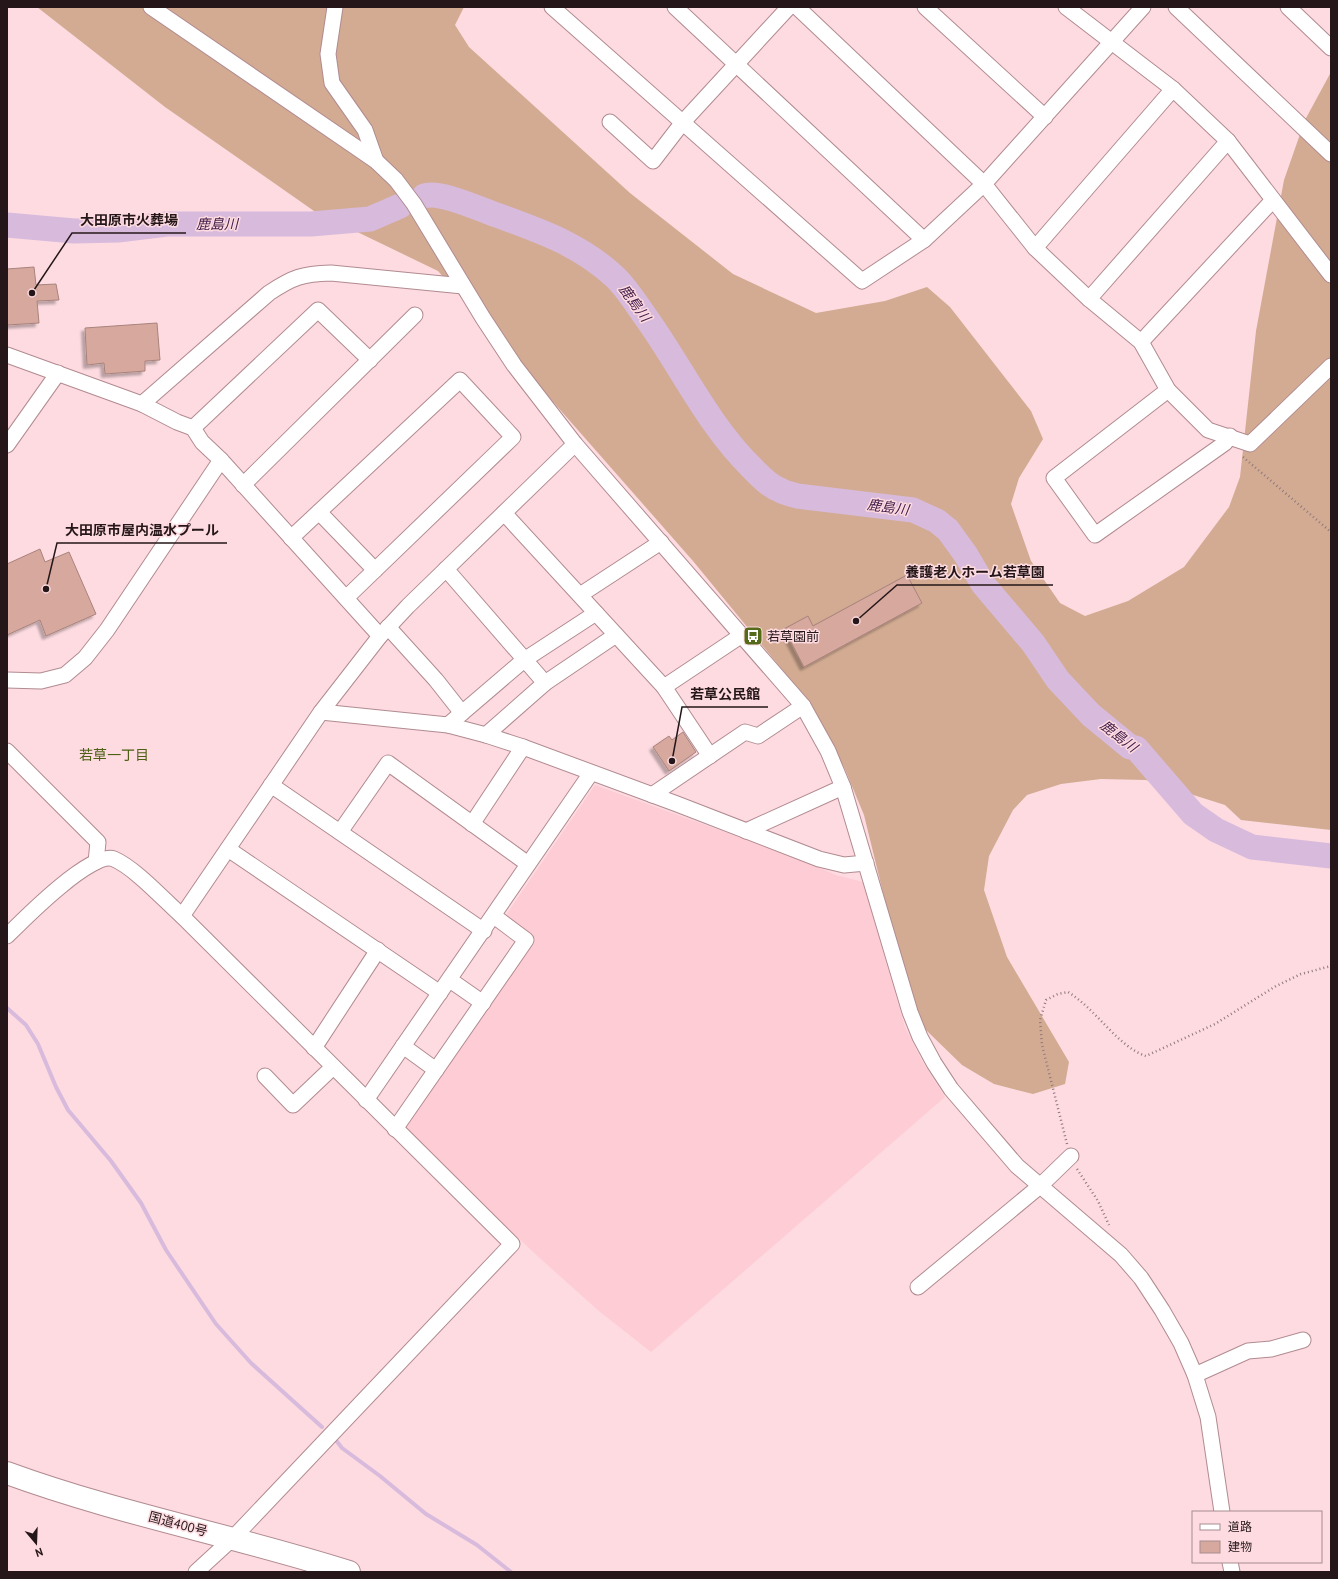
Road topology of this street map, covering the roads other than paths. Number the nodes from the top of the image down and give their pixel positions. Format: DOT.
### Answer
graph roads {
  1 [pos="151,7"];
  2 [pos="335,7"];
  3 [pos="552,7"];
  4 [pos="675,7"];
  5 [pos="789,7"];
  6 [pos="797,7"];
  7 [pos="925,7"];
  8 [pos="1066,7"];
  9 [pos="1143,7"];
  10 [pos="1176,7"];
  11 [pos="1288,7"];
  12 [pos="1111,42"];
  13 [pos="1331,48"];
  14 [pos="736,64"];
  15 [pos="1172,89"];
  16 [pos="1044,117"];
  17 [pos="610,122"];
  18 [pos="683,122"];
  19 [pos="1228,141"];
  20 [pos="1331,154"];
  21 [pos="376,161"];
  22 [pos="984,184"];
  23 [pos="1273,200"];
  24 [pos="924,240"];
  25 [pos="1035,248"];
  26 [pos="1331,275"];
  27 [pos="463,286"];
  28 [pos="1089,299"];
  29 [pos="415,315"];
  30 [pos="1141,342"];
  31 [pos="7,355"];
  32 [pos="370,360"];
  33 [pos="1331,366"];
  34 [pos="58,373"];
  35 [pos="1168,390"];
  36 [pos="142,404"];
  37 [pos="193,428"];
  38 [pos="1228,439"];
  39 [pos="575,444"];
  40 [pos="7,445"];
  41 [pos="221,460"];
  42 [pos="243,485"];
  43 [pos="320,512"];
  44 [pos="504,512"];
  45 [pos="292,538"];
  46 [pos="661,542"];
  47 [pos="446,569"];
  48 [pos="375,570"];
  49 [pos="580,595"];
  50 [pos="346,598"];
  51 [pos="596,614"];
  52 [pos="384,632"];
  53 [pos="616,635"];
  54 [pos="742,635"];
  55 [pos="524,660"];
  56 [pos="7,680"];
  57 [pos="545,683"];
  58 [pos="664,687"];
  59 [pos="803,706"];
  60 [pos="320,712"];
  61 [pos="462,713"];
  62 [pos="448,725"];
  63 [pos="486,735"];
  64 [pos="524,747"];
  65 [pos="7,751"];
  66 [pos="710,756"];
  67 [pos="591,773"];
  68 [pos="271,785"];
  69 [pos="843,787"];
  70 [pos="652,795"];
  71 [pos="472,824"];
  72 [pos="746,831"];
  73 [pos="340,832"];
  74 [pos="228,849"];
  75 [pos="96,862"];
  76 [pos="866,863"];
  77 [pos="528,864"];
  78 [pos="182,916"];
  79 [pos="494,916"];
  80 [pos="484,931"];
  81 [pos="7,936"];
  82 [pos="378,950"];
  83 [pos="450,980"];
  84 [pos="440,993"];
  85 [pos="483,1003"];
  86 [pos="403,1046"];
  87 [pos="314,1048"];
  88 [pos="333,1067"];
  89 [pos="436,1070"];
  90 [pos="265,1076"];
  91 [pos="366,1100"];
  92 [pos="395,1129"];
  93 [pos="1071,1156"];
  94 [pos="1040,1186"];
  95 [pos="918,1287"];
  96 [pos="1303,1340"];
  97 [pos="1195,1375"];
  98 [pos="7,1473"];
  99 [pos="1222,1511"];
  100 [pos="233,1538"];
  101 [pos="196,1572"];
  102 [pos="349,1572"];
  1 -- 21 [label="street"];
  2 -- 21 [label="street"];
  3 -- 18 [label="street"];
  4 -- 14 [label="street"];
  5 -- 14 [label="street"];
  6 -- 22 [label="street"];
  7 -- 16 [label="street"];
  8 -- 12 [label="street"];
  9 -- 12 [label="street"];
  10 -- 20 [label="street"];
  11 -- 13 [label="street"];
  12 -- 15 [label="street"];
  12 -- 16 [label="street"];
  14 -- 18 [label="street"];
  14 -- 24 [label="street"];
  15 -- 19 [label="street"];
  15 -- 25 [label="street"];
  16 -- 22 [label="street"];
  17 -- 18 [label="street"];
  18 -- 24 [label="street"];
  19 -- 23 [label="street"];
  19 -- 28 [label="street"];
  21 -- 27 [label="street"];
  22 -- 24 [label="street"];
  22 -- 25 [label="street"];
  23 -- 26 [label="street"];
  23 -- 30 [label="street"];
  25 -- 28 [label="street"];
  27 -- 36 [label="street"];
  27 -- 39 [label="street"];
  28 -- 30 [label="street"];
  29 -- 32 [label="street"];
  30 -- 35 [label="street"];
  31 -- 34 [label="street"];
  32 -- 37 [label="street"];
  32 -- 42 [label="street"];
  33 -- 38 [label="street"];
  34 -- 36 [label="street"];
  34 -- 40 [label="street"];
  35 -- 38 [label="street"];
  35 -- 38 [label="street"];
  36 -- 37 [label="street"];
  37 -- 41 [label="street"];
  39 -- 44 [label="street"];
  39 -- 46 [label="street"];
  41 -- 42 [label="street"];
  41 -- 56 [label="street"];
  42 -- 45 [label="street"];
  43 -- 45 [label="street"];
  43 -- 48 [label="street"];
  43 -- 48 [label="street"];
  44 -- 47 [label="street"];
  44 -- 49 [label="street"];
  45 -- 50 [label="street"];
  46 -- 49 [label="street"];
  46 -- 54 [label="street"];
  47 -- 52 [label="street"];
  47 -- 55 [label="street"];
  48 -- 50 [label="street"];
  49 -- 51 [label="street"];
  50 -- 52 [label="street"];
  51 -- 53 [label="street"];
  51 -- 55 [label="street"];
  52 -- 60 [label="street"];
  52 -- 61 [label="street"];
  53 -- 57 [label="street"];
  53 -- 58 [label="street"];
  54 -- 58 [label="street"];
  54 -- 59 [label="street"];
  55 -- 57 [label="street"];
  55 -- 61 [label="street"];
  57 -- 63 [label="street"];
  58 -- 66 [label="street"];
  59 -- 66 [label="street"];
  59 -- 69 [label="street"];
  60 -- 62 [label="street"];
  60 -- 68 [label="street"];
  61 -- 62 [label="street"];
  62 -- 63 [label="street"];
  63 -- 64 [label="street"];
  64 -- 67 [label="street"];
  64 -- 71 [label="street"];
  65 -- 75 [label="street"];
  66 -- 70 [label="street"];
  67 -- 70 [label="street"];
  67 -- 77 [label="street"];
  68 -- 73 [label="street"];
  68 -- 74 [label="street"];
  69 -- 72 [label="street"];
  69 -- 76 [label="street"];
  70 -- 72 [label="street"];
  71 -- 73 [label="street"];
  71 -- 77 [label="street"];
  72 -- 76 [label="street"];
  73 -- 80 [label="street"];
  74 -- 78 [label="street"];
  74 -- 82 [label="street"];
  75 -- 78 [label="street"];
  75 -- 81 [label="street"];
  76 -- 94 [label="street"];
  77 -- 79 [label="street"];
  78 -- 87 [label="street"];
  79 -- 80 [label="street"];
  79 -- 85 [label="street"];
  80 -- 83 [label="street"];
  82 -- 84 [label="street"];
  82 -- 87 [label="street"];
  83 -- 84 [label="street"];
  83 -- 85 [label="street"];
  84 -- 86 [label="street"];
  85 -- 89 [label="street"];
  86 -- 89 [label="street"];
  86 -- 91 [label="street"];
  87 -- 88 [label="street"];
  88 -- 90 [label="street"];
  88 -- 91 [label="street"];
  89 -- 92 [label="street"];
  91 -- 92 [label="street"];
  92 -- 100 [label="street"];
  93 -- 94 [label="street"];
  94 -- 95 [label="street"];
  94 -- 97 [label="street"];
  96 -- 97 [label="street"];
  97 -- 99 [label="street"];
  98 -- 100 [label="highway, 国道400号"];
  100 -- 101 [label="street"];
  100 -- 102 [label="highway, 国道400号"];
}
